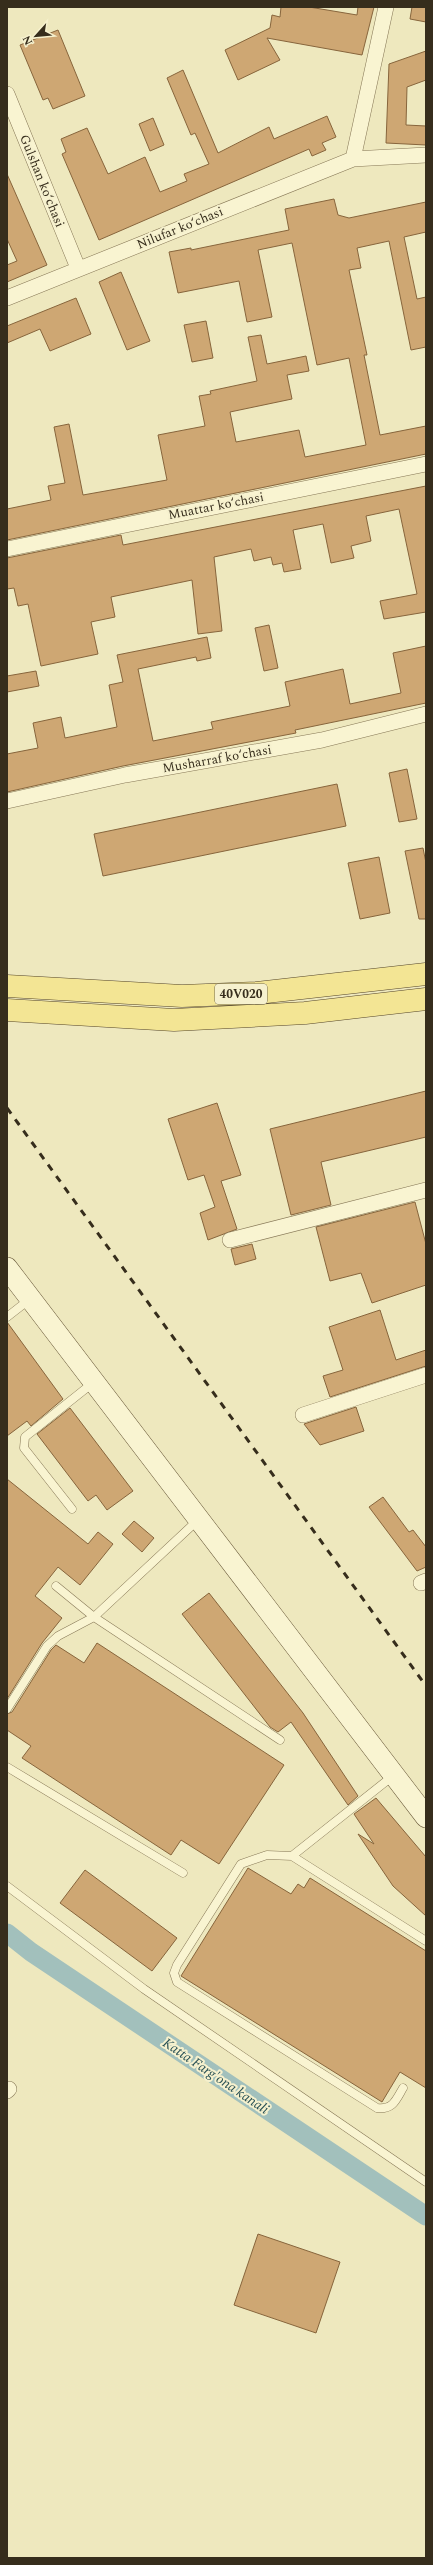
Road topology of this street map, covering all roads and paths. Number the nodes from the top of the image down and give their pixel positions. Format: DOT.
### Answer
graph roads {
  1 [pos="386,7"];
  2 [pos="7,94"];
  3 [pos="426,155"];
  4 [pos="353,159"];
  5 [pos="78,268"];
  6 [pos="7,298"];
  7 [pos="426,464"];
  8 [pos="7,549"];
  9 [pos="426,714"];
  10 [pos="7,801"];
  11 [pos="426,974"];
  12 [pos="7,986"];
  13 [pos="426,999"];
  14 [pos="7,1010"];
  15 [pos="426,1190"];
  16 [pos="230,1240"];
  17 [pos="7,1268"];
  18 [pos="31,1299"];
  19 [pos="7,1317"];
  20 [pos="426,1375"];
  21 [pos="95,1382"];
  22 [pos="303,1416"];
  23 [pos="72,1509"];
  24 [pos="199,1518"];
  25 [pos="56,1586"];
  26 [pos="94,1617"];
  27 [pos="7,1709"];
  28 [pos="280,1740"];
  29 [pos="7,1767"];
  30 [pos="394,1774"];
  31 [pos="426,1817"];
  32 [pos="292,1856"];
  33 [pos="183,1873"];
  34 [pos="7,1886"];
  35 [pos="426,1941"];
  36 [pos="403,2088"];
  37 [pos="426,2182"];
  1 -- 4 [label="street"];
  2 -- 5 [label="street, Gulshan koʻchasi"];
  3 -- 4 [label="street, Nilufar koʻchasi"];
  4 -- 5 [label="street, Nilufar koʻchasi"];
  5 -- 6 [label="street, Nilufar koʻchasi"];
  7 -- 8 [label="street, Muattar koʻchasi"];
  9 -- 10 [label="street, Musharraf koʻchasi"];
  11 -- 12 [label="main road, 40V020"];
  13 -- 14 [label="main road, 40V020"];
  15 -- 16 [label="street"];
  17 -- 18 [label="main road"];
  18 -- 19 [label="lane"];
  18 -- 21 [label="main road"];
  20 -- 22 [label="street"];
  21 -- 23 [label="lane"];
  21 -- 24 [label="main road"];
  24 -- 26 [label="lane"];
  24 -- 30 [label="main road"];
  25 -- 26 [label="lane"];
  26 -- 27 [label="lane"];
  26 -- 28 [label="lane"];
  29 -- 33 [label="lane"];
  30 -- 31 [label="main road"];
  30 -- 32 [label="lane"];
  32 -- 35 [label="lane"];
  32 -- 36 [label="lane"];
  34 -- 37 [label="lane"];
}
